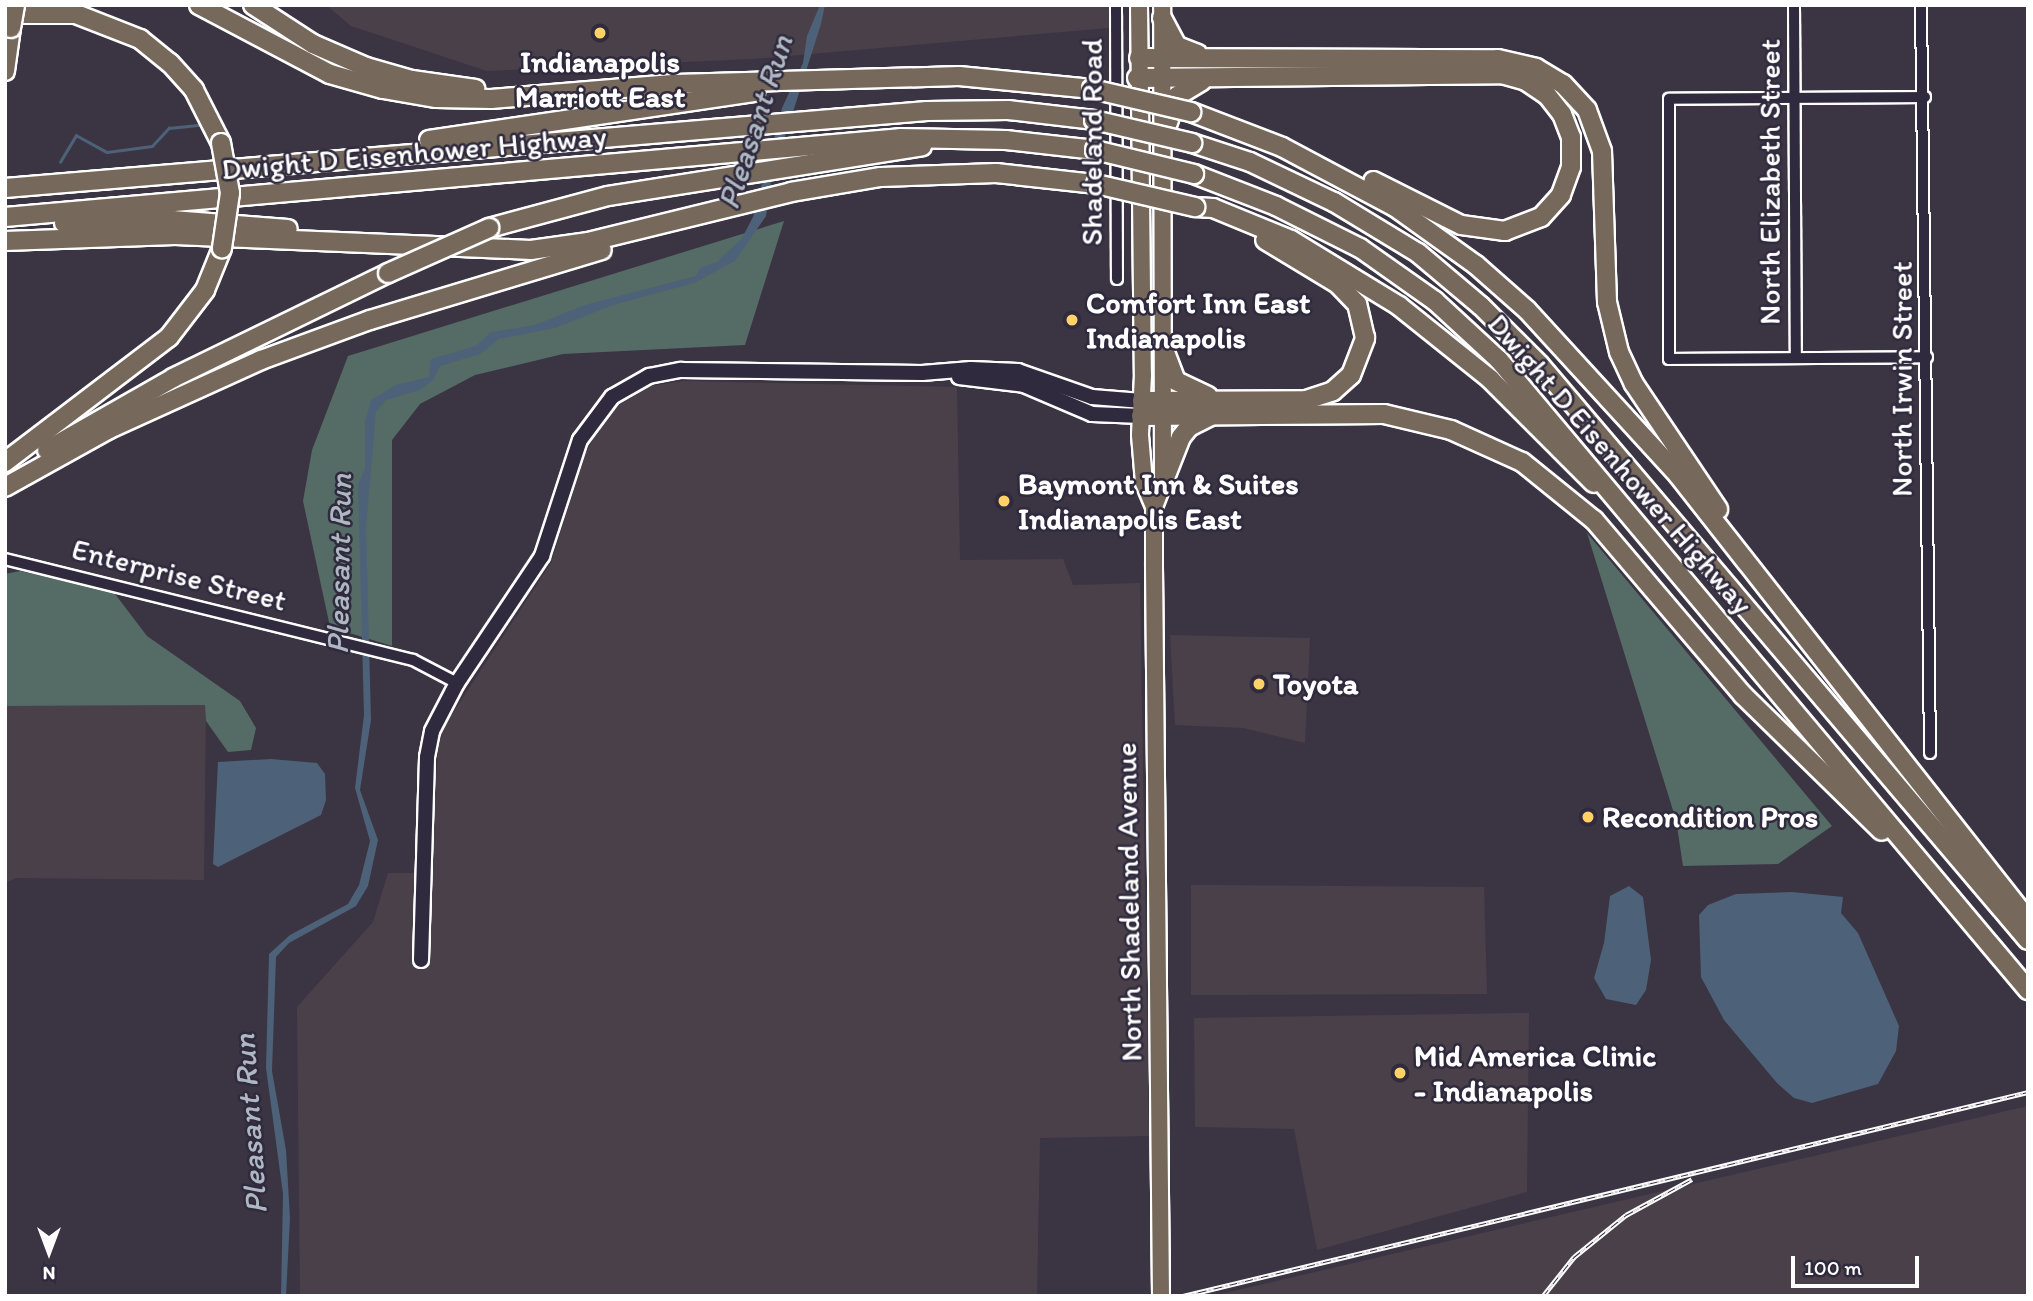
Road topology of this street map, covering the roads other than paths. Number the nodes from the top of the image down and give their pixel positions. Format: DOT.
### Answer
graph roads {
  1 [pos="15,5"];
  2 [pos="199,5"];
  3 [pos="253,5"];
  4 [pos="1116,5"];
  5 [pos="1139,5"];
  6 [pos="1794,5"];
  7 [pos="1921,5"];
  8 [pos="1162,12"];
  9 [pos="8,21"];
  10 [pos="1211,57"];
  11 [pos="1139,58"];
  12 [pos="1161,58"];
  13 [pos="5,71"];
  14 [pos="1138,78"];
  15 [pos="1160,78"];
  16 [pos="1209,78"];
  17 [pos="769,85"];
  18 [pos="556,93"];
  19 [pos="1925,97"];
  20 [pos="1794,98"];
  21 [pos="960,139"];
  22 [pos="1162,140"];
  23 [pos="1282,147"];
  24 [pos="250,167"];
  25 [pos="5,188"];
  26 [pos="1195,207"];
  27 [pos="726,209"];
  28 [pos="5,219"];
  29 [pos="5,241"];
  30 [pos="444,249"];
  31 [pos="1117,279"];
  32 [pos="1163,347"];
  33 [pos="1927,357"];
  34 [pos="1796,358"];
  35 [pos="1225,407"];
  36 [pos="1141,408"];
  37 [pos="1163,408"];
  38 [pos="5,462"];
  39 [pos="5,476"];
  40 [pos="1163,483"];
  41 [pos="5,487"];
  42 [pos="1154,507"];
  43 [pos="1634,518"];
  44 [pos="5,559"];
  45 [pos="1761,577"];
  46 [pos="457,683"];
  47 [pos="1930,753"];
  48 [pos="1931,876"];
  49 [pos="2028,920"];
  50 [pos="2028,940"];
  51 [pos="421,960"];
  52 [pos="2028,990"];
  53 [pos="1161,1296"];
  1 -- 9 [label="highway, bridge"];
  2 -- 18 [label="highway"];
  3 -- 18 [label="highway"];
  4 -- 31 [label="street, Shadeland Road"];
  5 -- 11 [label="main road, North Shadeland Avenue"];
  6 -- 20 [label="street, North Elizabeth Street"];
  7 -- 19 [label="street, North Irwin Street"];
  8 -- 10 [label="highway"];
  8 -- 12 [label="main road, North Shadeland Avenue"];
  9 -- 13 [label="highway"];
  9 -- 38 [label="highway, bridge"];
  10 -- 12 [label="highway"];
  10 -- 45 [label="highway"];
  11 -- 12 [label="highway"];
  11 -- 14 [label="main road, North Shadeland Avenue"];
  12 -- 15 [label="main road, North Shadeland Avenue"];
  14 -- 15 [label="highway"];
  14 -- 36 [label="main road, North Shadeland Avenue"];
  15 -- 16 [label="highway"];
  15 -- 22 [label="main road, North Shadeland Avenue"];
  16 -- 22 [label="highway"];
  16 -- 23 [label="highway"];
  17 -- 18 [label="highway"];
  17 -- 23 [label="highway, bridge"];
  17 -- 24 [label="highway"];
  19 -- 20 [label="street"];
  19 -- 33 [label="street, North Irwin Street"];
  20 -- 34 [label="street, North Elizabeth Street"];
  20 -- 34 [label="street"];
  21 -- 28 [label="highway, Dwight D Eisenhower Highway"];
  21 -- 39 [label="highway, bridge"];
  21 -- 43 [label="highway, Dwight D Eisenhower Highway, bridge"];
  22 -- 32 [label="main road, North Shadeland Avenue"];
  23 -- 45 [label="highway"];
  24 -- 25 [label="highway, Dwight D Eisenhower Highway"];
  24 -- 50 [label="highway, Dwight D Eisenhower Highway, bridge"];
  26 -- 27 [label="highway, bridge"];
  26 -- 35 [label="highway"];
  26 -- 43 [label="highway"];
  27 -- 30 [label="highway"];
  27 -- 41 [label="highway"];
  28 -- 30 [label="highway"];
  29 -- 30 [label="highway"];
  32 -- 35 [label="highway"];
  32 -- 37 [label="main road, North Shadeland Avenue"];
  33 -- 34 [label="street"];
  33 -- 47 [label="street, North Irwin Street"];
  35 -- 37 [label="highway"];
  35 -- 40 [label="highway"];
  35 -- 48 [label="highway"];
  36 -- 37 [label="highway"];
  36 -- 42 [label="main road, North Shadeland Avenue"];
  36 -- 46 [label="street"];
  37 -- 40 [label="main road, North Shadeland Avenue"];
  40 -- 42 [label="main road, North Shadeland Avenue"];
  42 -- 53 [label="main road, North Shadeland Avenue"];
  43 -- 48 [label="highway, Dwight D Eisenhower Highway"];
  44 -- 46 [label="street, Enterprise Street"];
  45 -- 49 [label="highway"];
  46 -- 51 [label="street"];
  48 -- 52 [label="highway, Dwight D Eisenhower Highway"];
}
